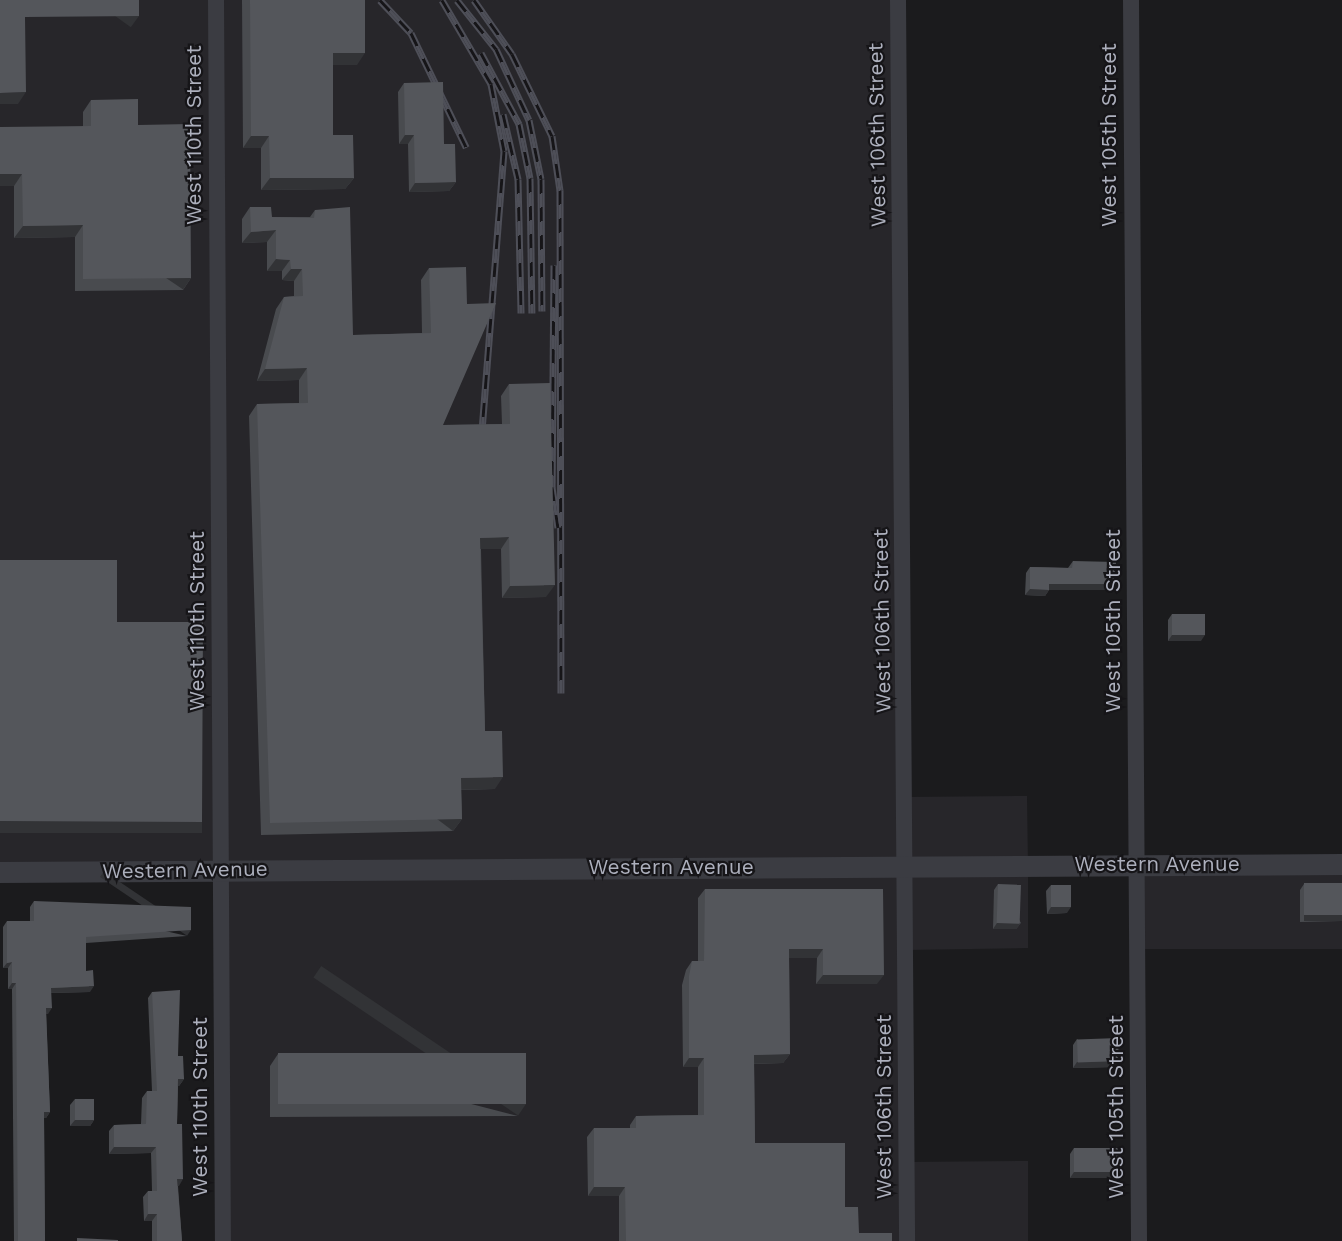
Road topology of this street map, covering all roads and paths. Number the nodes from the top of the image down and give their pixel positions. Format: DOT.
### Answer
graph roads {
  1 [pos="216,0"];
  2 [pos="898,0"];
  3 [pos="1131,0"];
  4 [pos="1137,863"];
  5 [pos="1342,864"];
  6 [pos="906,866"];
  7 [pos="221,868"];
  8 [pos="0,872"];
  9 [pos="223,1241"];
  10 [pos="907,1241"];
  11 [pos="1139,1241"];
  1 -- 7 [label="street, West 110th Street"];
  2 -- 6 [label="street, West 106th Street"];
  3 -- 4 [label="street, West 105th Street"];
  4 -- 5 [label="street, Western Avenue"];
  4 -- 6 [label="street, Western Avenue"];
  4 -- 11 [label="street, West 105th Street"];
  6 -- 7 [label="street, Western Avenue"];
  6 -- 10 [label="street, West 106th Street"];
  7 -- 8 [label="street, Western Avenue"];
  7 -- 9 [label="street, West 110th Street"];
}
